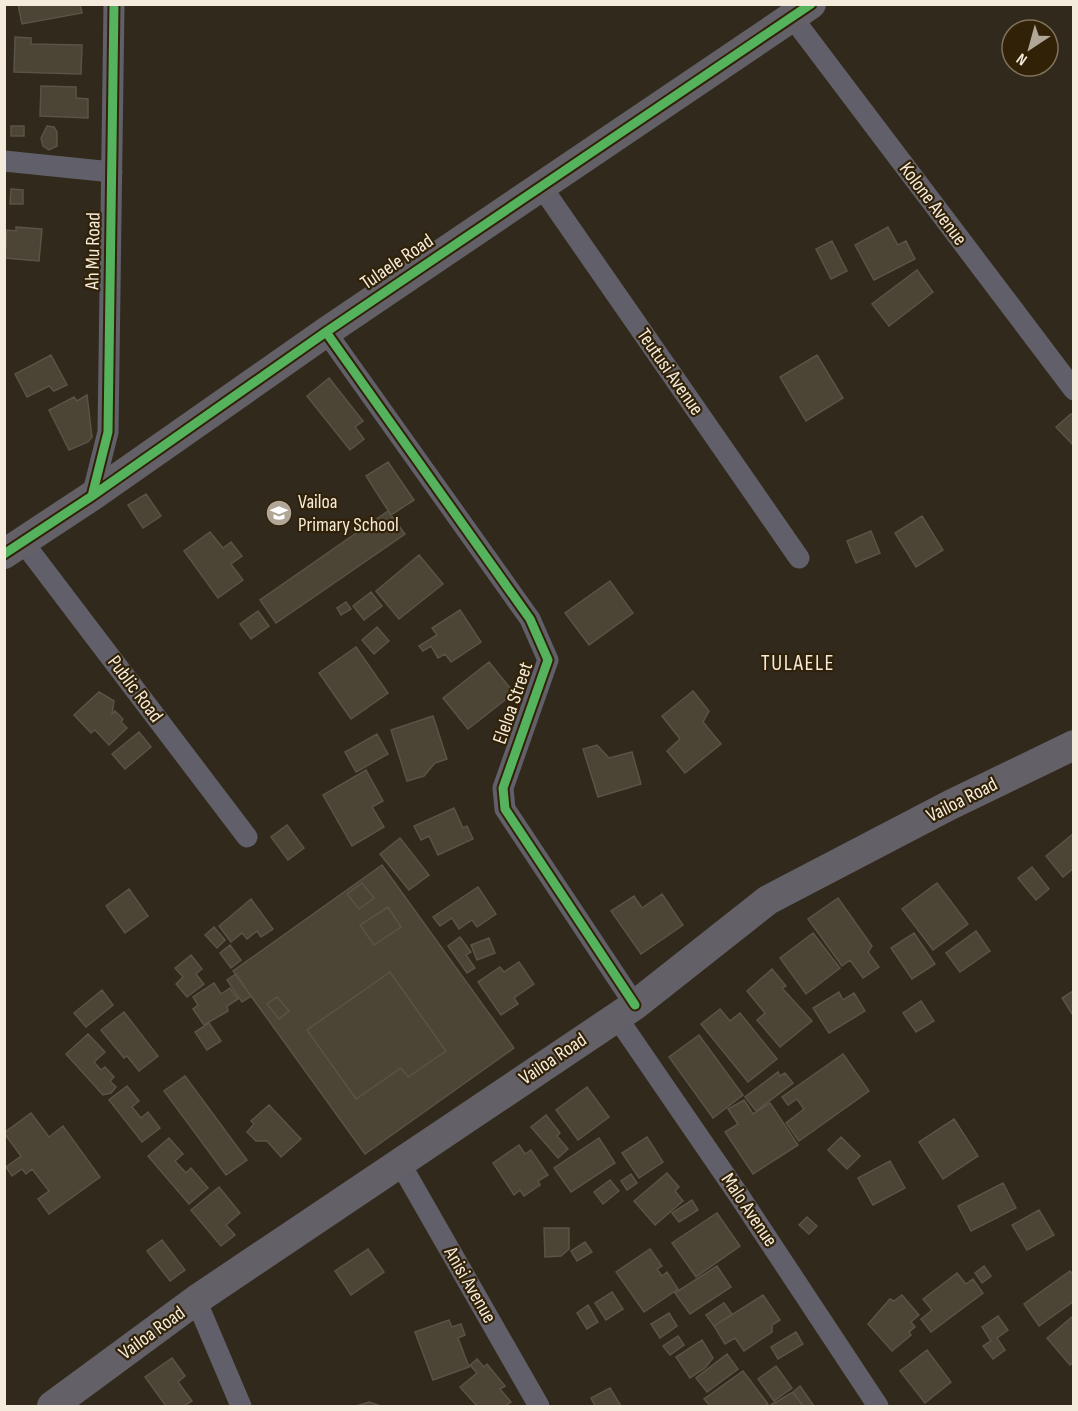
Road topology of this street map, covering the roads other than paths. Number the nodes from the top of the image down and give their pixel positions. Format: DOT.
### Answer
graph roads {
  1 [pos="114,4"];
  2 [pos="802,11"];
  3 [pos="4,161"];
  4 [pos="112,172"];
  5 [pos="541,186"];
  6 [pos="326,332"];
  7 [pos="1074,390"];
  8 [pos="92,496"];
  9 [pos="14,548"];
  10 [pos="799,558"];
  11 [pos="1074,745"];
  12 [pos="247,837"];
  13 [pos="625,1010"];
  14 [pos="400,1163"];
  15 [pos="196,1300"];
  16 [pos="52,1407"];
  17 [pos="241,1407"];
  18 [pos="539,1407"];
  19 [pos="878,1407"];
  1 -- 4 [label="street, Ah Mu Road"];
  2 -- 5 [label="main road, Tulaele Road"];
  2 -- 7 [label="street, Kolone Avenue"];
  3 -- 4 [label="street"];
  4 -- 8 [label="street, Ah Mu Road"];
  5 -- 6 [label="main road, Tulaele Road"];
  5 -- 10 [label="street, Teutusi Avenue"];
  6 -- 8 [label="main road, Tulaele Road"];
  6 -- 13 [label="street, Eleloa Street"];
  8 -- 9 [label="main road, Tulaele Road"];
  9 -- 12 [label="street, Public Road"];
  11 -- 13 [label="main road, Vailoa Road"];
  13 -- 14 [label="main road, Vailoa Road"];
  13 -- 19 [label="street, Malo Avenue"];
  14 -- 15 [label="main road, Vailoa Road"];
  14 -- 18 [label="street, Anisi Avenue"];
  15 -- 16 [label="main road, Vailoa Road"];
  15 -- 17 [label="street"];
}
